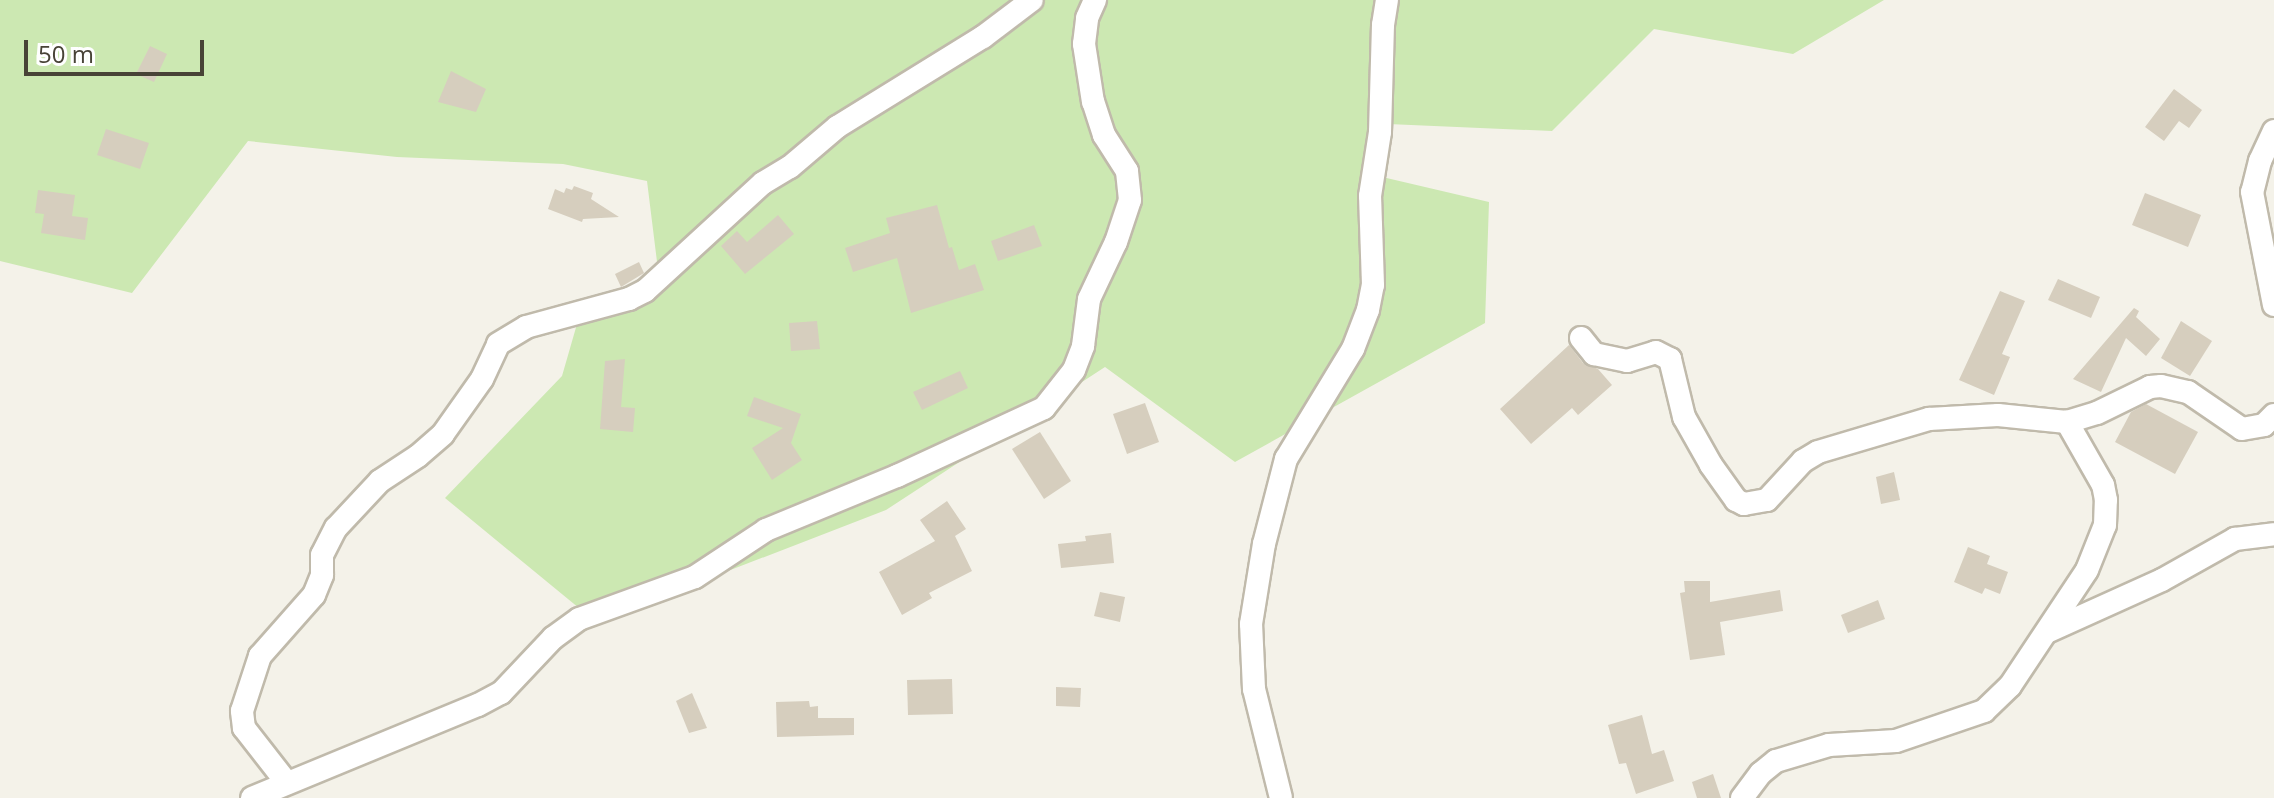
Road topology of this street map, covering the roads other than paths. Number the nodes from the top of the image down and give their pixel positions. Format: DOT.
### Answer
graph roads {
  1 [pos="1032,0"];
  2 [pos="1095,0"];
  3 [pos="1387,0"];
  4 [pos="2274,131"];
  5 [pos="2274,305"];
  6 [pos="1581,338"];
  7 [pos="2274,415"];
  8 [pos="2067,422"];
  9 [pos="2274,534"];
  10 [pos="2049,631"];
  11 [pos="287,783"];
  12 [pos="252,798"];
  13 [pos="1281,798"];
  14 [pos="1742,798"];
  1 -- 11 [label="street"];
  2 -- 11 [label="street"];
  3 -- 13 [label="street"];
  4 -- 5 [label="street"];
  6 -- 8 [label="street"];
  7 -- 8 [label="street"];
  8 -- 10 [label="street"];
  9 -- 10 [label="street"];
  10 -- 14 [label="street"];
  11 -- 12 [label="street"];
}
